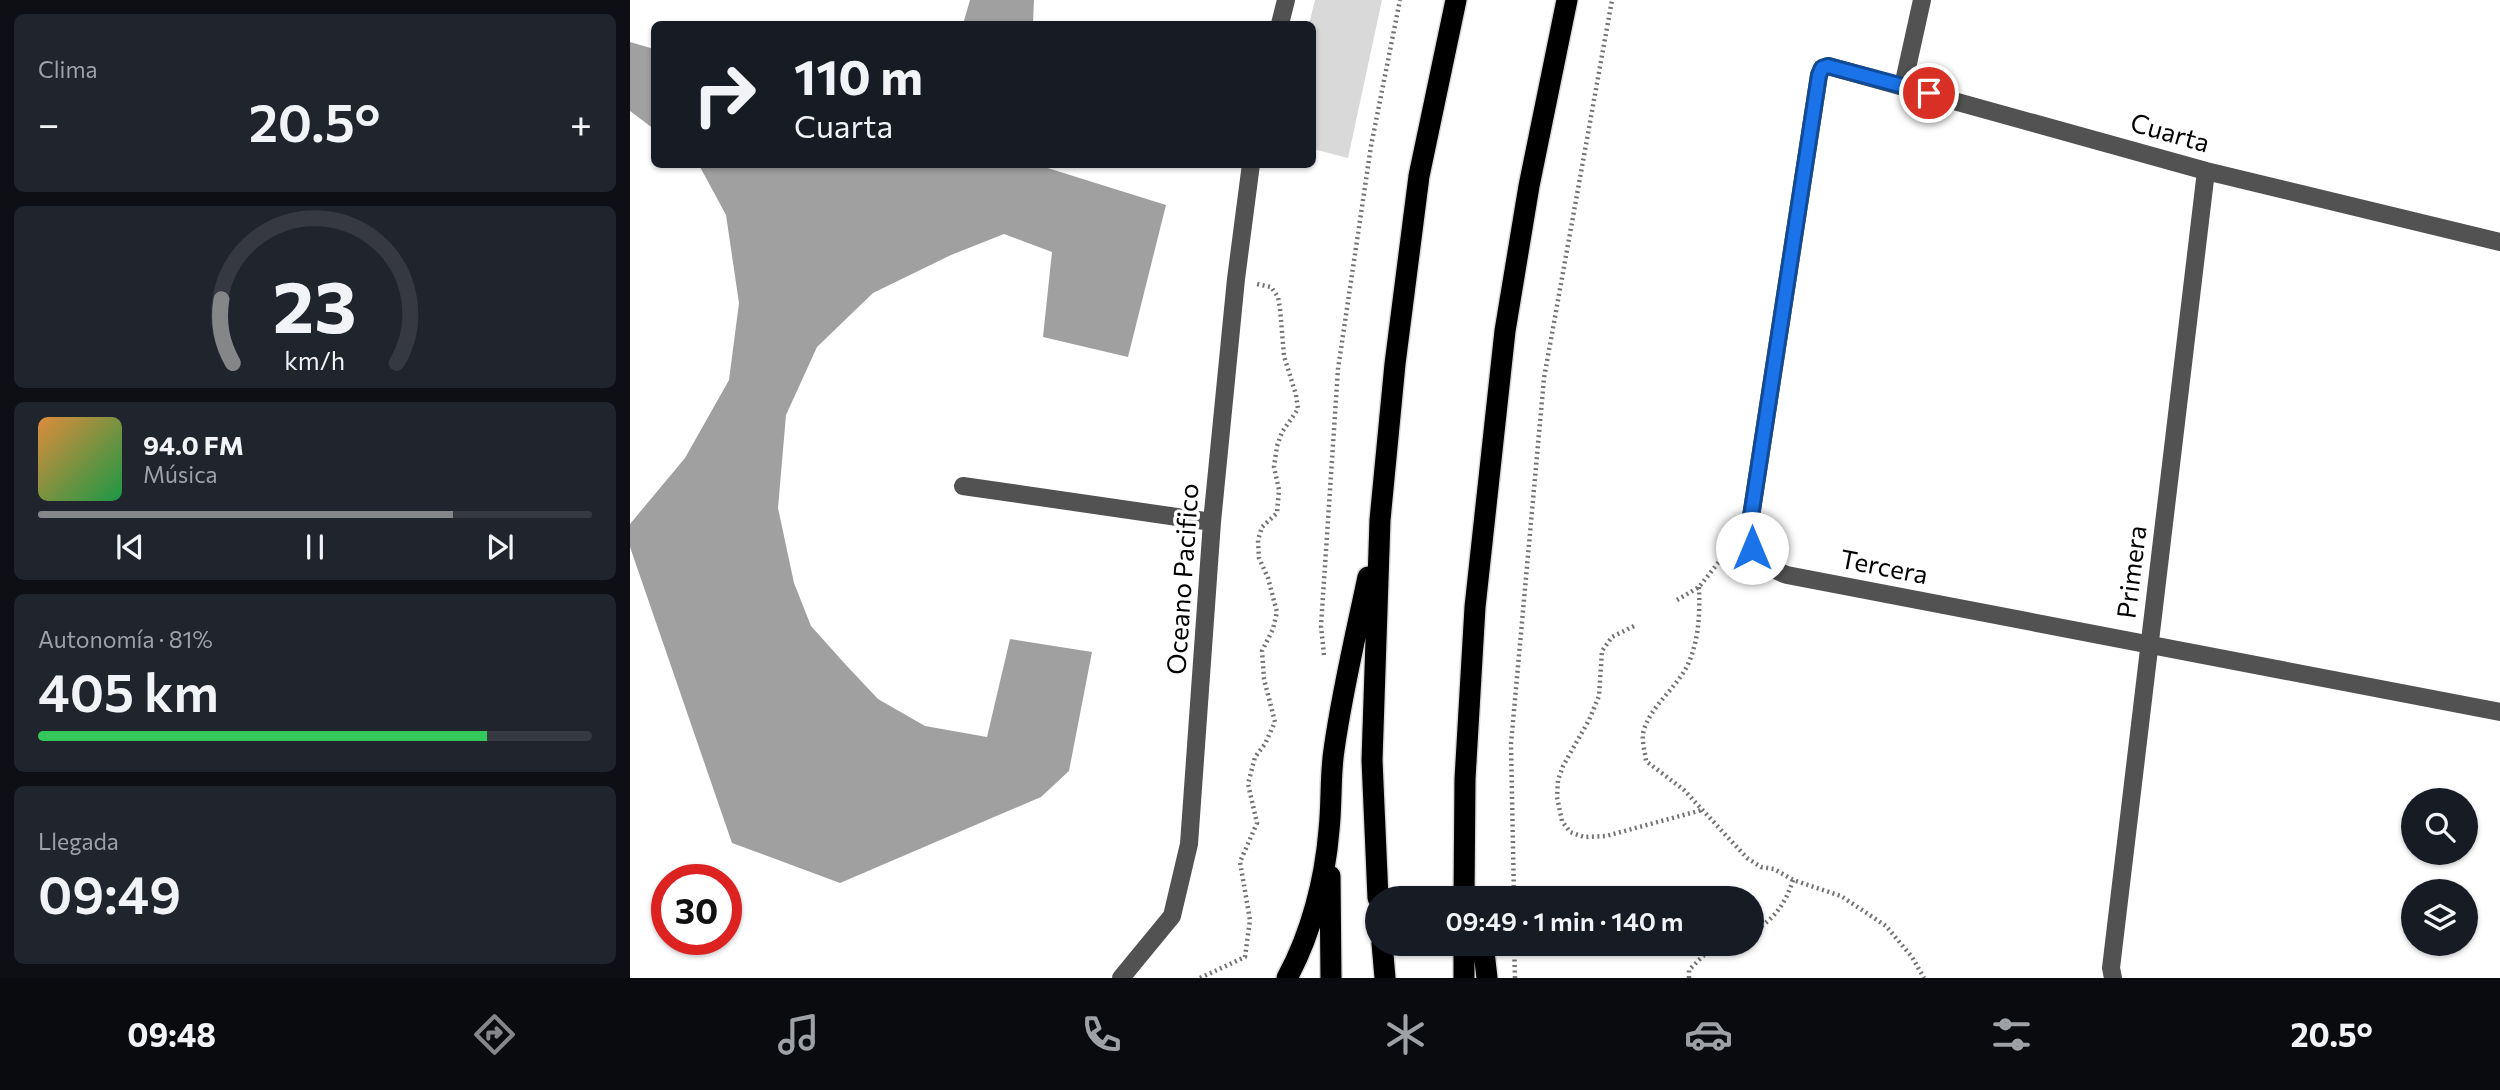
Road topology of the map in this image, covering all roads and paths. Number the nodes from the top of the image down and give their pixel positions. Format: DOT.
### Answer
graph roads {
  1 [pos="1286,0"];
  2 [pos="1400,0"];
  3 [pos="1457,0"];
  4 [pos="1567,0"];
  5 [pos="1612,0"];
  6 [pos="1922,0"];
  7 [pos="1281,21"];
  8 [pos="1903,86"];
  9 [pos="1250,168"];
  10 [pos="2206,171"];
  11 [pos="2500,242"];
  12 [pos="1236,279"];
  13 [pos="963,486"];
  14 [pos="1380,520"];
  15 [pos="1212,522"];
  16 [pos="1748,536"];
  17 [pos="1699,587"];
  18 [pos="1677,600"];
  19 [pos="1634,626"];
  20 [pos="2150,645"];
  21 [pos="1325,664"];
  22 [pos="2500,712"];
  23 [pos="1465,779"];
  24 [pos="1702,810"];
  25 [pos="1329,831"];
  26 [pos="1793,880"];
  27 [pos="1377,886"];
  28 [pos="1464,886"];
  29 [pos="1477,886"];
  30 [pos="1514,886"];
  31 [pos="1764,925"];
  32 [pos="1383,956"];
  33 [pos="1464,956"];
  34 [pos="1484,956"];
  35 [pos="1514,956"];
  36 [pos="1706,956"];
  37 [pos="1121,978"];
  38 [pos="1200,978"];
  39 [pos="1287,978"];
  40 [pos="1331,978"];
  41 [pos="1385,978"];
  42 [pos="1464,978"];
  43 [pos="1487,978"];
  44 [pos="1515,978"];
  45 [pos="1689,978"];
  46 [pos="1924,978"];
  47 [pos="2113,978"];
  1 -- 7 [label="street"];
  2 -- 21 [label="path"];
  3 -- 14 [label="highway"];
  4 -- 23 [label="highway"];
  5 -- 30 [label="path"];
  6 -- 8 [label="street"];
  8 -- 10 [label="street, Cuarta"];
  8 -- 16 [label="street, Cuarta"];
  9 -- 12 [label="street, Oceano Pacifico"];
  10 -- 11 [label="street, Cuarta"];
  10 -- 20 [label="street, Primera"];
  12 -- 15 [label="street, Oceano Pacifico"];
  12 -- 38 [label="path"];
  13 -- 15 [label="street"];
  14 -- 25 [label="highway"];
  14 -- 27 [label="highway"];
  15 -- 37 [label="street, Oceano Pacifico"];
  16 -- 17 [label="path"];
  16 -- 20 [label="street, Tercera"];
  17 -- 18 [label="path"];
  17 -- 24 [label="path"];
  19 -- 24 [label="path"];
  20 -- 22 [label="street, Tercera"];
  20 -- 47 [label="street, Primera"];
  23 -- 28 [label="highway"];
  23 -- 29 [label="highway"];
  24 -- 26 [label="path"];
  25 -- 39 [label="highway"];
  25 -- 40 [label="highway"];
  26 -- 31 [label="path"];
  26 -- 46 [label="path"];
  32 -- 41 [label="highway"];
  33 -- 42 [label="highway"];
  34 -- 43 [label="highway"];
  35 -- 44 [label="path"];
  36 -- 45 [label="path"];
}
